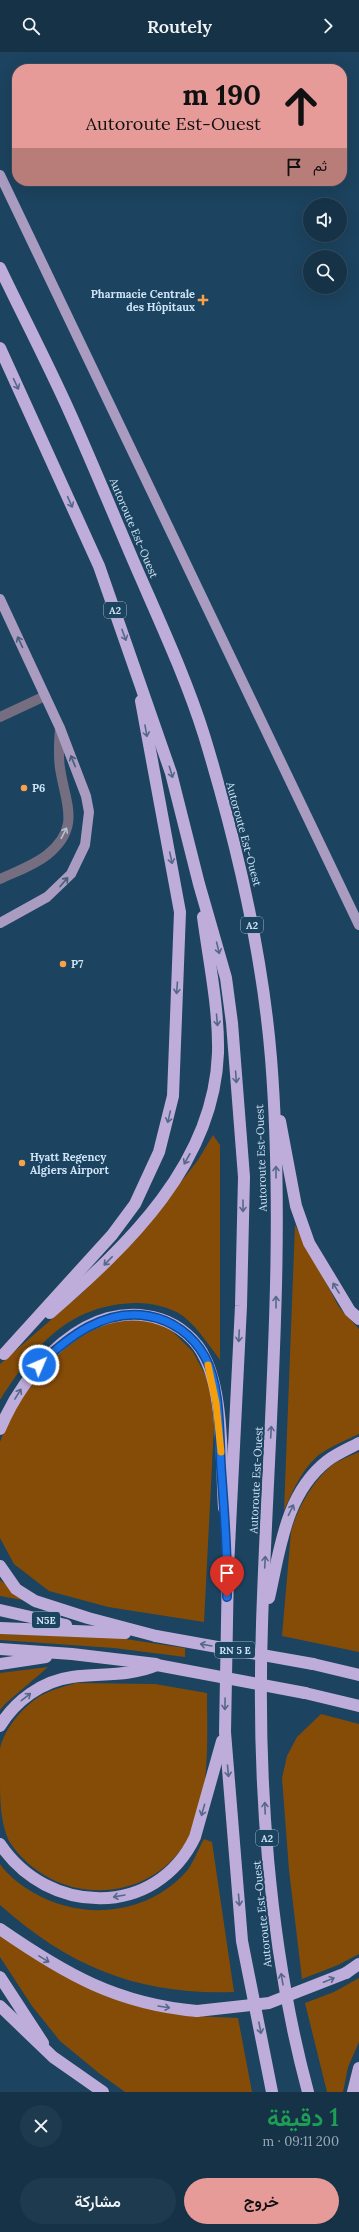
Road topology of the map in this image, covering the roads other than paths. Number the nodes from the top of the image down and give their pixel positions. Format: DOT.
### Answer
graph roads {
  1 [pos="0,175"];
  2 [pos="0,268"];
  3 [pos="0,348"];
  4 [pos="0,599"];
  5 [pos="135,665"];
  6 [pos="45,696"];
  7 [pos="0,717"];
  8 [pos="60,728"];
  9 [pos="0,879"];
  10 [pos="199,884"];
  11 [pos="0,923"];
  12 [pos="359,926"];
  13 [pos="271,1058"];
  14 [pos="359,1319"];
  15 [pos="2,1355"];
  16 [pos="0,1429"];
  17 [pos="359,1443"];
  18 [pos="0,1566"];
  19 [pos="228,1567"];
  20 [pos="0,1610"];
  21 [pos="0,1628"];
  22 [pos="262,1629"];
  23 [pos="93,1631"];
  24 [pos="156,1636"];
  25 [pos="0,1649"];
  26 [pos="72,1654"];
  27 [pos="0,1664"];
  28 [pos="157,1664"];
  29 [pos="313,1664"];
  30 [pos="359,1666"];
  31 [pos="359,1675"];
  32 [pos="359,1706"];
  33 [pos="0,1726"];
  34 [pos="225,1732"];
  35 [pos="0,1844"];
  36 [pos="0,1923"];
  37 [pos="0,1929"];
  38 [pos="22,1945"];
  39 [pos="359,1964"];
  40 [pos="0,1977"];
  41 [pos="0,2006"];
  42 [pos="53,2057"];
  43 [pos="359,2068"];
  44 [pos="103,2092"];
  45 [pos="272,2092"];
  46 [pos="308,2092"];
  47 [pos="353,2092"];
  1 -- 12 [label="main road"];
  2 -- 13 [label="highway, Autoroute Est-Ouest / A2"];
  3 -- 5 [label="highway, Autoroute Est-Ouest / A2, one-way"];
  6 -- 4 [label="main road, one-way"];
  5 -- 10 [label="highway, Autoroute Est-Ouest / A2, one-way"];
  5 -- 15 [label="highway, one-way"];
  6 -- 7 [label="street"];
  6 -- 8 [label="main road"];
  9 -- 8 [label="street, one-way"];
  11 -- 8 [label="main road, one-way"];
  10 -- 15 [label="highway, one-way"];
  10 -- 19 [label="highway, Autoroute Est-Ouest / A2, one-way"];
  14 -- 13 [label="highway, one-way"];
  22 -- 13 [label="highway, Autoroute Est-Ouest / A2, one-way"];
  16 -- 19 [label="highway, one-way"];
  22 -- 17 [label="highway, one-way"];
  18 -- 24 [label="highway"];
  19 -- 34 [label="highway, Autoroute Est-Ouest / A2, one-way"];
  20 -- 23 [label="highway, N5E"];
  21 -- 23 [label="highway, N5E"];
  46 -- 22 [label="highway, Autoroute Est-Ouest / A2, one-way"];
  23 -- 24 [label="highway, RN 5 E"];
  29 -- 24 [label="highway, RN 5 E, one-way, bridge"];
  25 -- 26 [label="highway"];
  26 -- 27 [label="highway"];
  26 -- 28 [label="highway"];
  28 -- 32 [label="highway, bridge"];
  33 -- 28 [label="highway, one-way"];
  29 -- 30 [label="highway"];
  29 -- 31 [label="highway, RN 5 E"];
  34 -- 35 [label="highway, one-way"];
  34 -- 45 [label="highway, Autoroute Est-Ouest / A2, one-way"];
  36 -- 38 [label="highway"];
  37 -- 38 [label="highway"];
  38 -- 39 [label="highway, one-way, bridge"];
  40 -- 42 [label="highway"];
  41 -- 42 [label="highway"];
  42 -- 44 [label="highway"];
  43 -- 47 [label="highway"];
}
